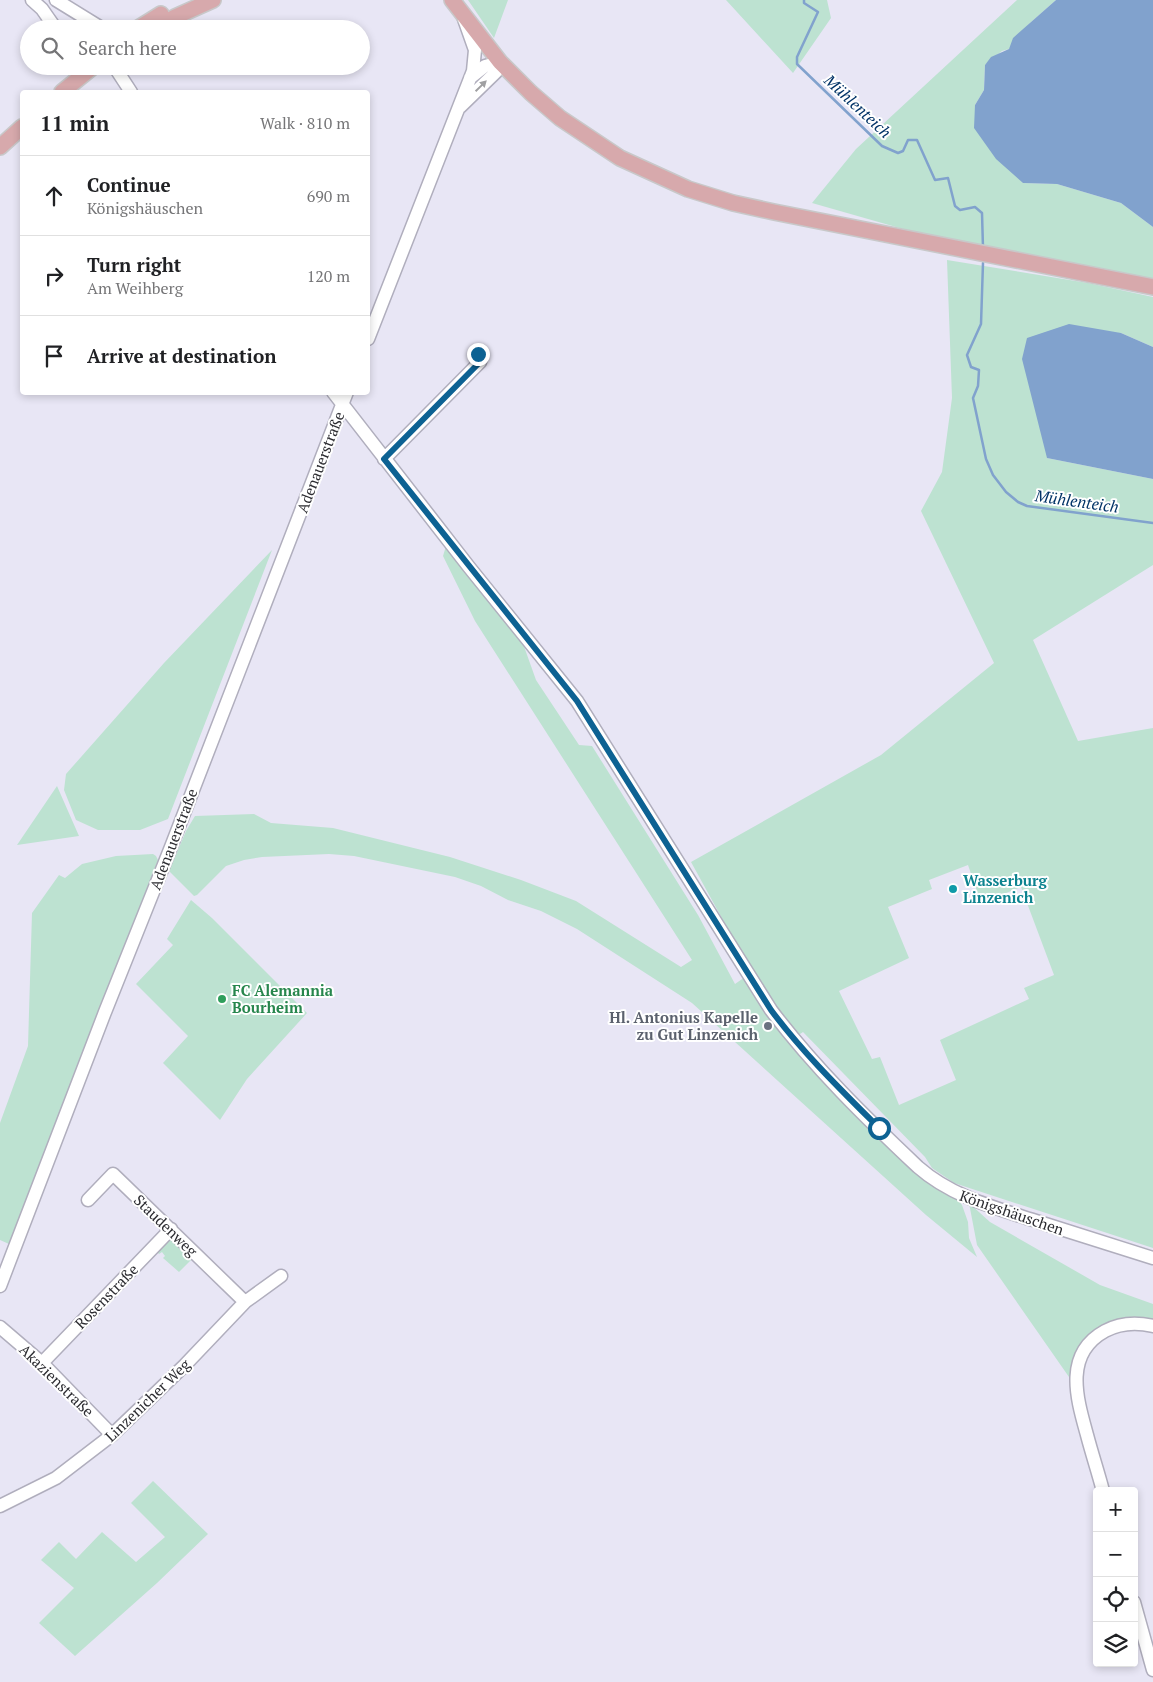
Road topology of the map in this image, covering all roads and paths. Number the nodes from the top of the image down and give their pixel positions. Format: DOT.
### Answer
graph roads {
  1 [pos="32,0"];
  2 [pos="56,0"];
  3 [pos="192,0"];
  4 [pos="213,0"];
  5 [pos="452,0"];
  6 [pos="74,12"];
  7 [pos="463,16"];
  8 [pos="50,20"];
  9 [pos="82,20"];
  10 [pos="88,20"];
  11 [pos="152,20"];
  12 [pos="172,20"];
  13 [pos="500,62"];
  14 [pos="77,75"];
  15 [pos="120,75"];
  16 [pos="470,78"];
  17 [pos="64,90"];
  18 [pos="130,90"];
  19 [pos="459,108"];
  20 [pos="20,129"];
  21 [pos="0,147"];
  22 [pos="1153,287"];
  23 [pos="370,334"];
  24 [pos="478,354"];
  25 [pos="335,395"];
  26 [pos="346,395"];
  27 [pos="342,405"];
  28 [pos="384,459"];
  29 [pos="88,1200"];
  30 [pos="171,1229"];
  31 [pos="1153,1258"];
  32 [pos="281,1276"];
  33 [pos="0,1286"];
  34 [pos="245,1302"];
  35 [pos="1153,1326"];
  36 [pos="0,1327"];
  37 [pos="42,1364"];
  38 [pos="112,1435"];
  39 [pos="1102,1487"];
  40 [pos="0,1506"];
  41 [pos="1138,1616"];
  42 [pos="1153,1670"];
  1 -- 8 [label="street"];
  2 -- 6 [label="street"];
  3 -- 11 [label="main road"];
  4 -- 12 [label="main road"];
  5 -- 7 [label="main road"];
  6 -- 9 [label="street"];
  6 -- 10 [label="street"];
  7 -- 13 [label="main road"];
  7 -- 16 [label="street"];
  13 -- 16 [label="street"];
  19 -- 13 [label="street, one-way"];
  13 -- 22 [label="main road"];
  14 -- 17 [label="main road"];
  15 -- 18 [label="street"];
  16 -- 19 [label="street"];
  19 -- 23 [label="street"];
  20 -- 21 [label="main road"];
  24 -- 28 [label="street"];
  25 -- 27 [label="street, Königshäuschen"];
  26 -- 27 [label="street, Adenauerstraße"];
  27 -- 28 [label="street, Königshäuschen"];
  27 -- 33 [label="street, Adenauerstraße"];
  28 -- 31 [label="street, Königshäuschen"];
  29 -- 30 [label="street, Staudenweg"];
  30 -- 34 [label="street, Staudenweg"];
  30 -- 37 [label="street, Rosenstraße"];
  32 -- 34 [label="street, Linzenicher Weg"];
  34 -- 38 [label="street, Linzenicher Weg"];
  35 -- 39 [label="street"];
  36 -- 37 [label="street, Akazienstraße"];
  37 -- 38 [label="street, Akazienstraße"];
  38 -- 40 [label="street, Linzenicher Weg"];
  41 -- 42 [label="street"];
}
